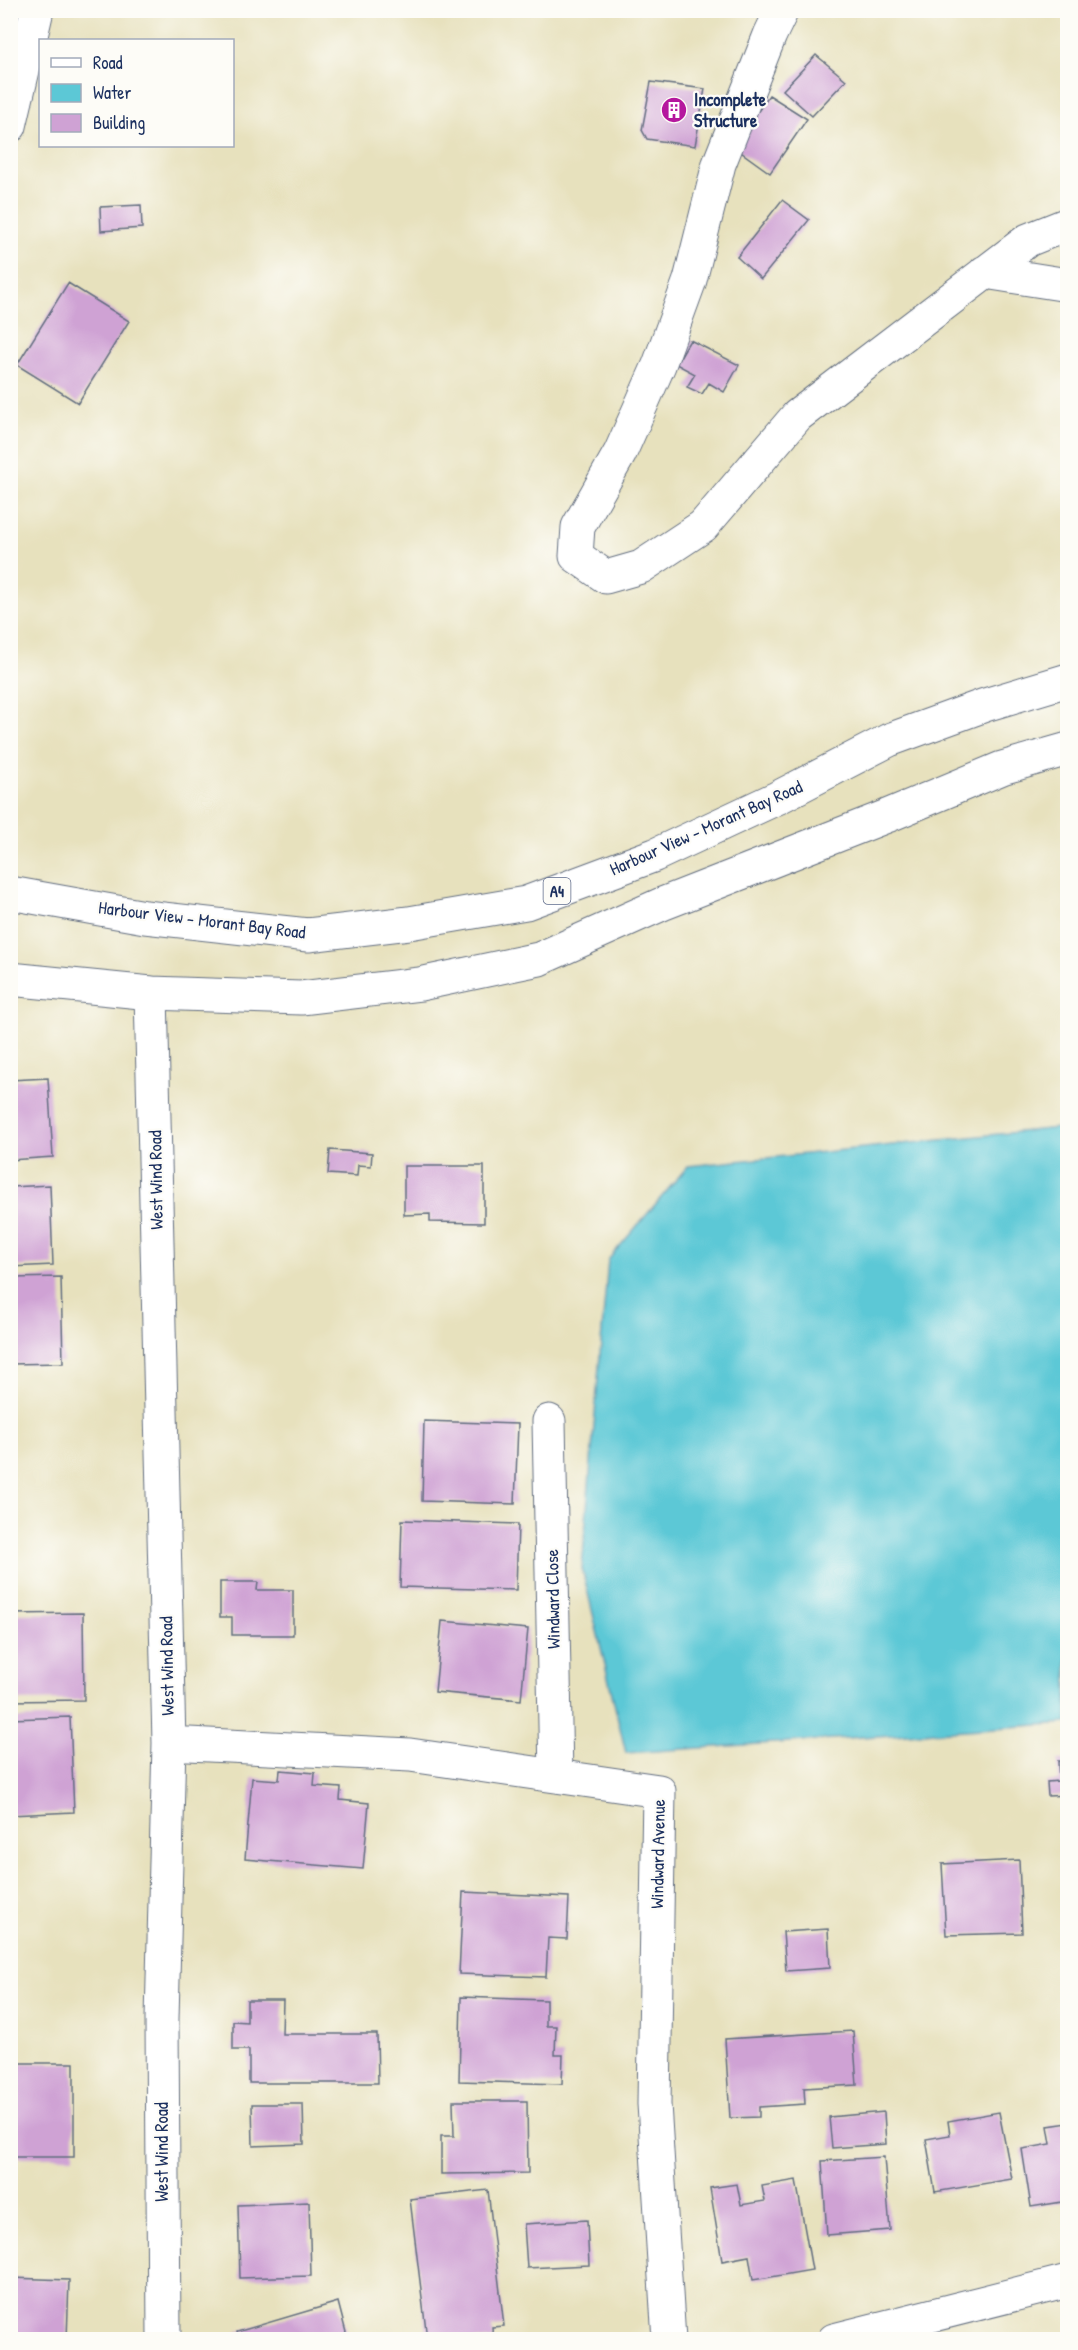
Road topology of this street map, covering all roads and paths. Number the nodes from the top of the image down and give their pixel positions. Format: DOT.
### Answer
graph roads {
  1 [pos="38,10"];
  2 [pos="782,10"];
  3 [pos="10,126"];
  4 [pos="1068,224"];
  5 [pos="986,272"];
  6 [pos="1068,285"];
  7 [pos="1068,680"];
  8 [pos="1068,749"];
  9 [pos="10,893"];
  10 [pos="10,979"];
  11 [pos="151,993"];
  12 [pos="549,1421"];
  13 [pos="169,1743"];
  14 [pos="556,1776"];
  15 [pos="1068,2281"];
  16 [pos="164,2340"];
  17 [pos="669,2340"];
  18 [pos="834,2340"];
  1 -- 3 [label="main road"];
  2 -- 5 [label="main road"];
  4 -- 5 [label="main road"];
  5 -- 6 [label="main road"];
  7 -- 9 [label="main road, Harbour View - Morant Bay Road / A4"];
  8 -- 11 [label="main road"];
  10 -- 11 [label="main road"];
  11 -- 13 [label="main road, West Wind Road"];
  12 -- 14 [label="main road, Windward Close"];
  13 -- 14 [label="main road, Windward Avenue"];
  13 -- 16 [label="main road, West Wind Road"];
  14 -- 17 [label="main road, Windward Avenue"];
  15 -- 18 [label="main road"];
}
